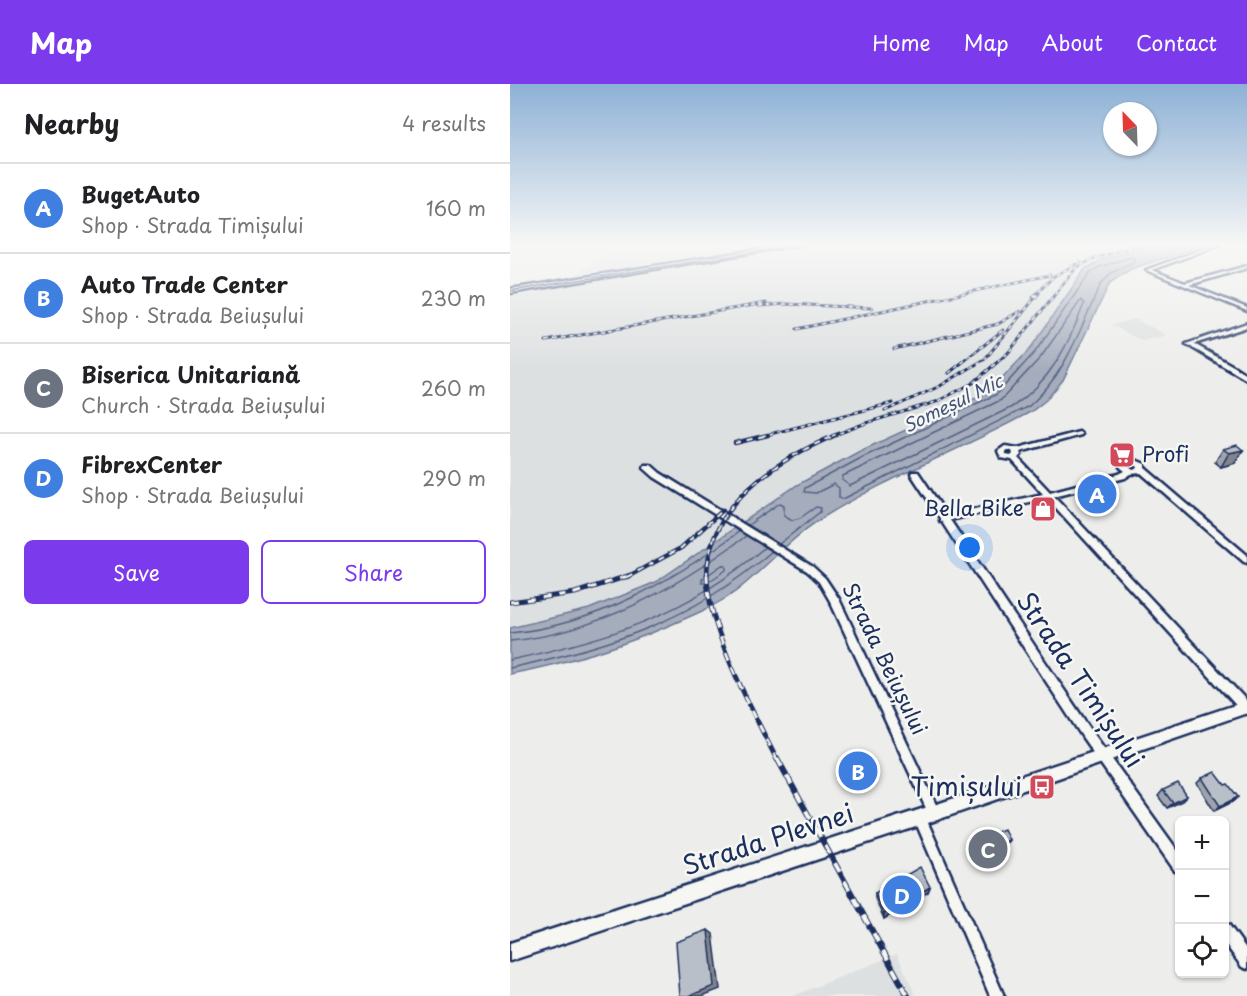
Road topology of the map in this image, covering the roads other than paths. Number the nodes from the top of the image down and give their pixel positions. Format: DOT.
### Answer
graph roads {
  1 [pos="537,287"];
  2 [pos="1188,287"];
  3 [pos="510,291"];
  4 [pos="1247,310"];
  5 [pos="1247,325"];
  6 [pos="1247,378"];
  7 [pos="1078,434"];
  8 [pos="648,467"];
  9 [pos="915,474"];
  10 [pos="1050,495"];
  11 [pos="943,519"];
  12 [pos="1247,560"];
  13 [pos="1247,708"];
  14 [pos="1102,756"];
  15 [pos="927,815"];
  16 [pos="1175,860"];
  17 [pos="1229,937"];
  18 [pos="510,952"];
  19 [pos="1247,962"];
  20 [pos="997,996"];
  1 -- 3 [label="main road"];
  2 -- 4 [label="street"];
  5 -- 6 [label="street"];
  7 -- 10 [label="street"];
  8 -- 15 [label="street, Strada Beiușului"];
  9 -- 11 [label="street, Strada Timișului"];
  10 -- 11 [label="street"];
  10 -- 12 [label="street"];
  10 -- 13 [label="street"];
  11 -- 14 [label="street, Strada Timișului"];
  13 -- 14 [label="main road, Strada Plevnei"];
  14 -- 15 [label="main road, Strada Plevnei"];
  14 -- 16 [label="street, Strada Timișului"];
  15 -- 18 [label="main road, Strada Plevnei"];
  15 -- 20 [label="street, Strada Beiușului"];
  17 -- 19 [label="street"];
}
